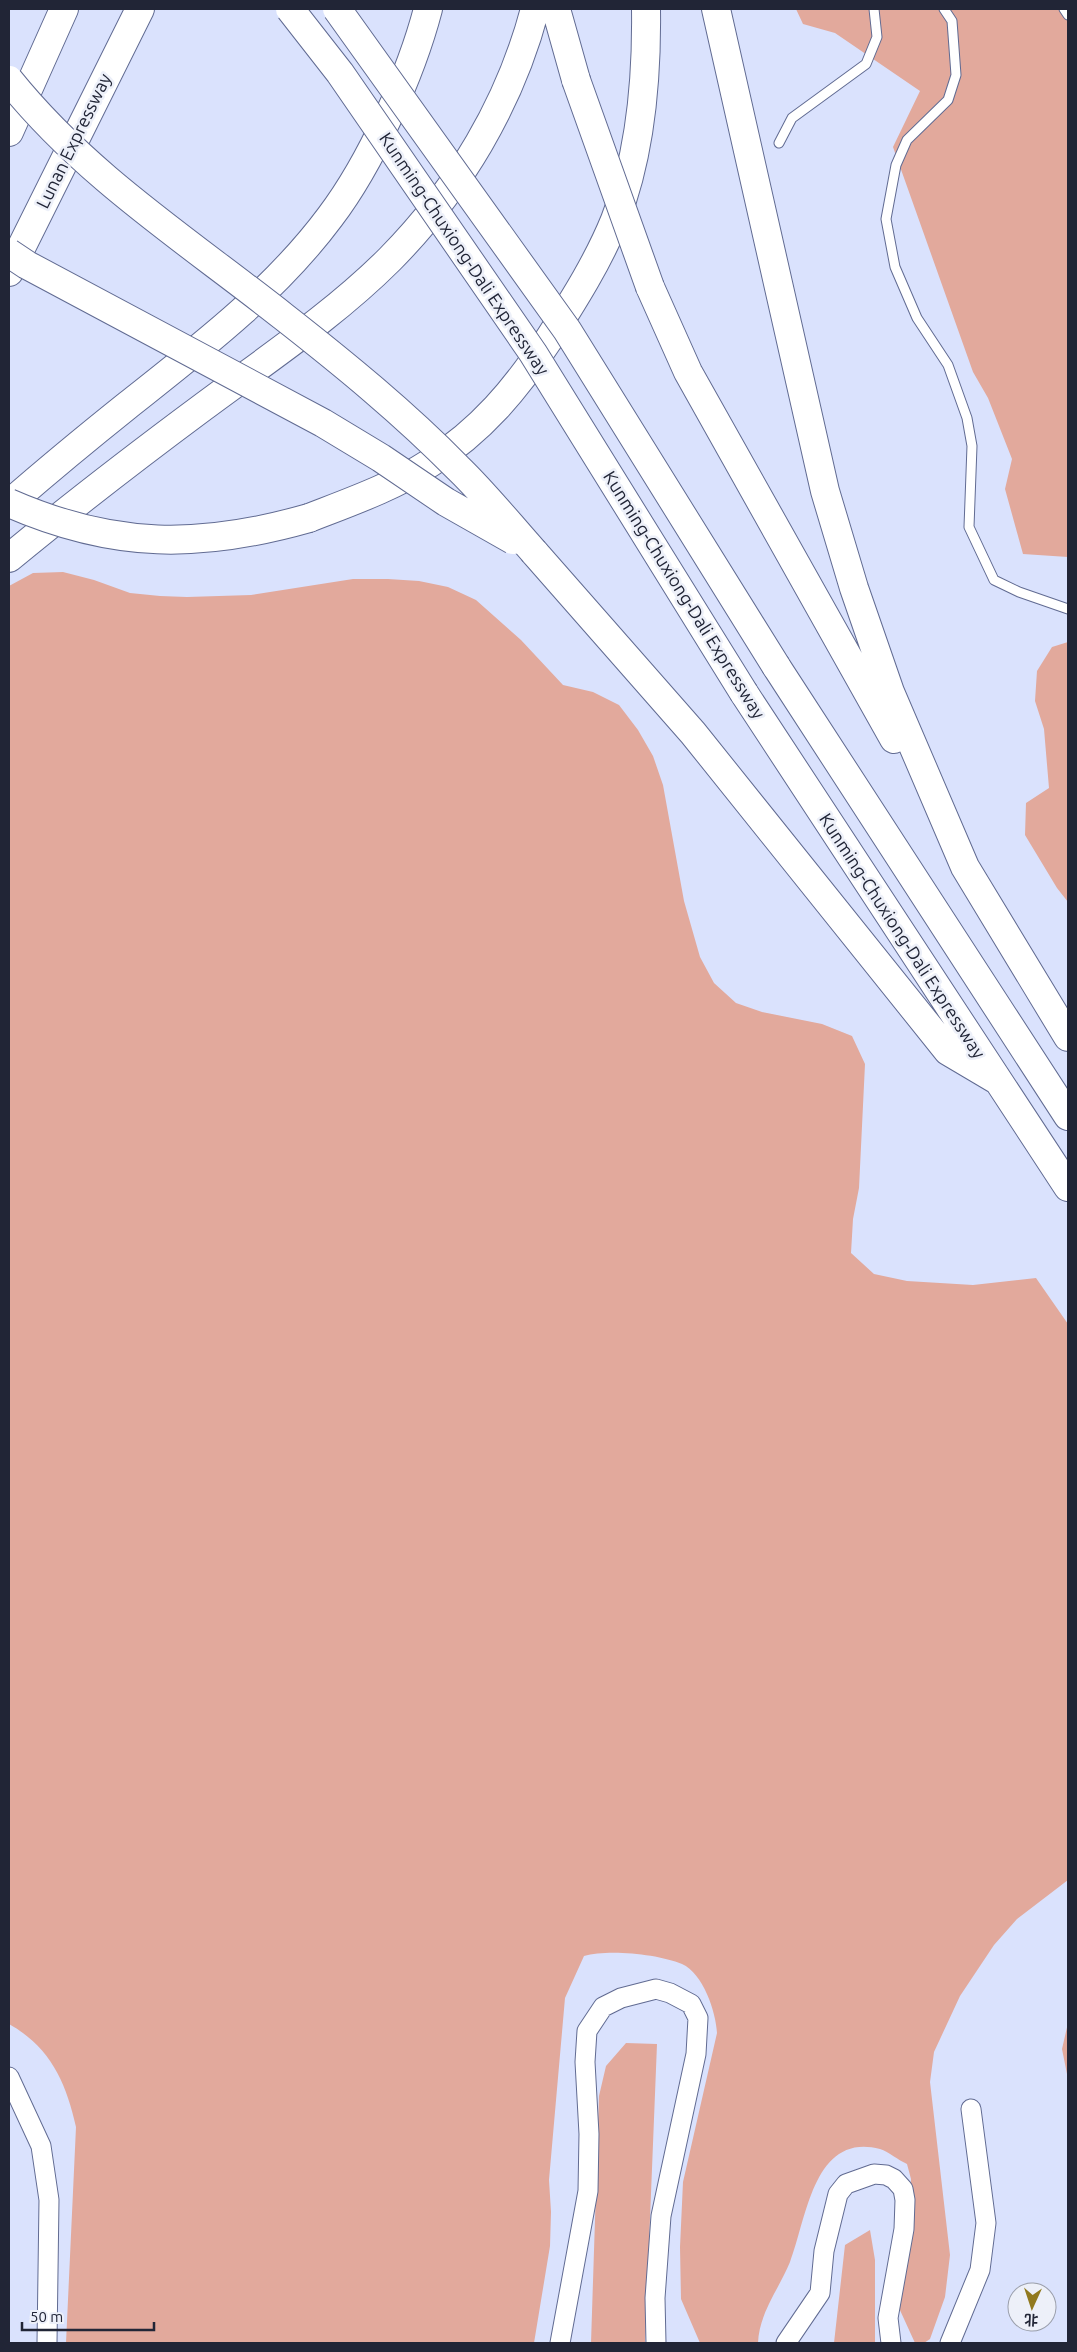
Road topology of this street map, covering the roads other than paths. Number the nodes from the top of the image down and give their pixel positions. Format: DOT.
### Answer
graph roads {
  1 [pos="64,9"];
  2 [pos="290,9"];
  3 [pos="337,9"];
  4 [pos="428,9"];
  5 [pos="535,9"];
  6 [pos="556,9"];
  7 [pos="646,9"];
  8 [pos="716,9"];
  9 [pos="874,9"];
  10 [pos="944,9"];
  11 [pos="1064,9"];
  12 [pos="138,12"];
  13 [pos="1068,15"];
  14 [pos="9,80"];
  15 [pos="9,132"];
  16 [pos="779,144"];
  17 [pos="9,253"];
  18 [pos="9,272"];
  19 [pos="9,504"];
  20 [pos="534,552"];
  21 [pos="9,558"];
  22 [pos="1068,609"];
  23 [pos="965,867"];
  24 [pos="1068,1037"];
  25 [pos="997,1080"];
  26 [pos="1068,1116"];
  27 [pos="1068,1187"];
  28 [pos="9,2077"];
  29 [pos="971,2109"];
  30 [pos="47,2343"];
  31 [pos="560,2343"];
  32 [pos="656,2343"];
  33 [pos="786,2343"];
  34 [pos="891,2343"];
  35 [pos="950,2343"];
  1 -- 15 [label="highway"];
  2 -- 25 [label="highway, Kunming-Chuxiong-Dali Expressway, bridge"];
  3 -- 26 [label="highway, Kunming-Chuxiong-Dali Expressway, bridge"];
  4 -- 19 [label="highway, bridge"];
  5 -- 21 [label="highway, bridge"];
  6 -- 23 [label="highway, bridge"];
  7 -- 19 [label="highway, bridge"];
  8 -- 23 [label="highway"];
  9 -- 16 [label="lane"];
  10 -- 22 [label="lane"];
  11 -- 13 [label="lane"];
  12 -- 18 [label="highway, Lunan Expressway"];
  14 -- 20 [label="highway, bridge"];
  17 -- 20 [label="highway, bridge"];
  20 -- 25 [label="highway"];
  23 -- 24 [label="highway"];
  25 -- 27 [label="highway, Kunming-Chuxiong-Dali Expressway"];
  28 -- 30 [label="street"];
  29 -- 35 [label="street"];
  31 -- 32 [label="street"];
  33 -- 34 [label="street"];
}
